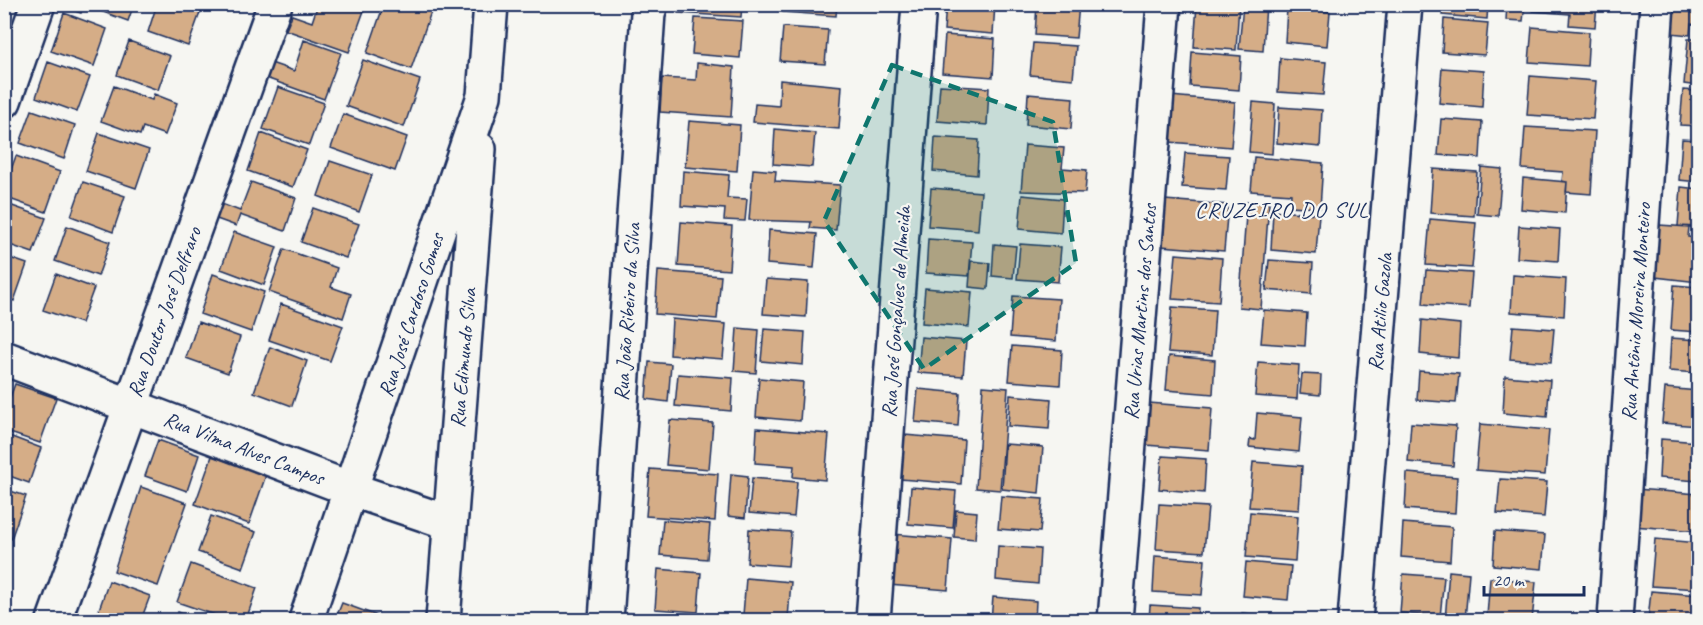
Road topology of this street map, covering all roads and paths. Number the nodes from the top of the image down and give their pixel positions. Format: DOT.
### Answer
graph roads {
  1 [pos="38,4"];
  2 [pos="275,4"];
  3 [pos="491,4"];
  4 [pos="651,4"];
  5 [pos="919,4"];
  6 [pos="1164,4"];
  7 [pos="1405,4"];
  8 [pos="1657,4"];
  9 [pos="484,96"];
  10 [pos="4,101"];
  11 [pos="4,358"];
  12 [pos="131,404"];
  13 [pos="353,490"];
  14 [pos="450,522"];
  15 [pos="54,621"];
  16 [pos="306,621"];
  17 [pos="443,621"];
  18 [pos="606,621"];
  19 [pos="873,621"];
  20 [pos="1115,621"];
  21 [pos="1355,621"];
  22 [pos="1615,621"];
  1 -- 10 [label="street"];
  2 -- 12 [label="street, Rua Doutor José Delfraro"];
  3 -- 9 [label="street, Rua José Cardoso Gomes"];
  4 -- 18 [label="street, Rua João Ribeiro da Silva"];
  5 -- 19 [label="street, Rua José Gonçalves de Almeida"];
  6 -- 20 [label="street, Rua Urias Martins dos Santos"];
  7 -- 21 [label="street, Rua Atilio Gazola"];
  8 -- 22 [label="street, Rua Antônio Moreira Monteiro"];
  9 -- 13 [label="street, Rua José Cardoso Gomes"];
  9 -- 14 [label="street, Rua Edimundo Silva"];
  11 -- 12 [label="street, Rua Vilma Alves Campos"];
  12 -- 13 [label="street, Rua Vilma Alves Campos"];
  12 -- 15 [label="street, Rua Doutor José Delfraro"];
  13 -- 14 [label="street, Rua Vilma Alves Campos"];
  13 -- 16 [label="street, Rua José Cardoso Gomes"];
  14 -- 17 [label="street, Rua Edimundo Silva"];
}
